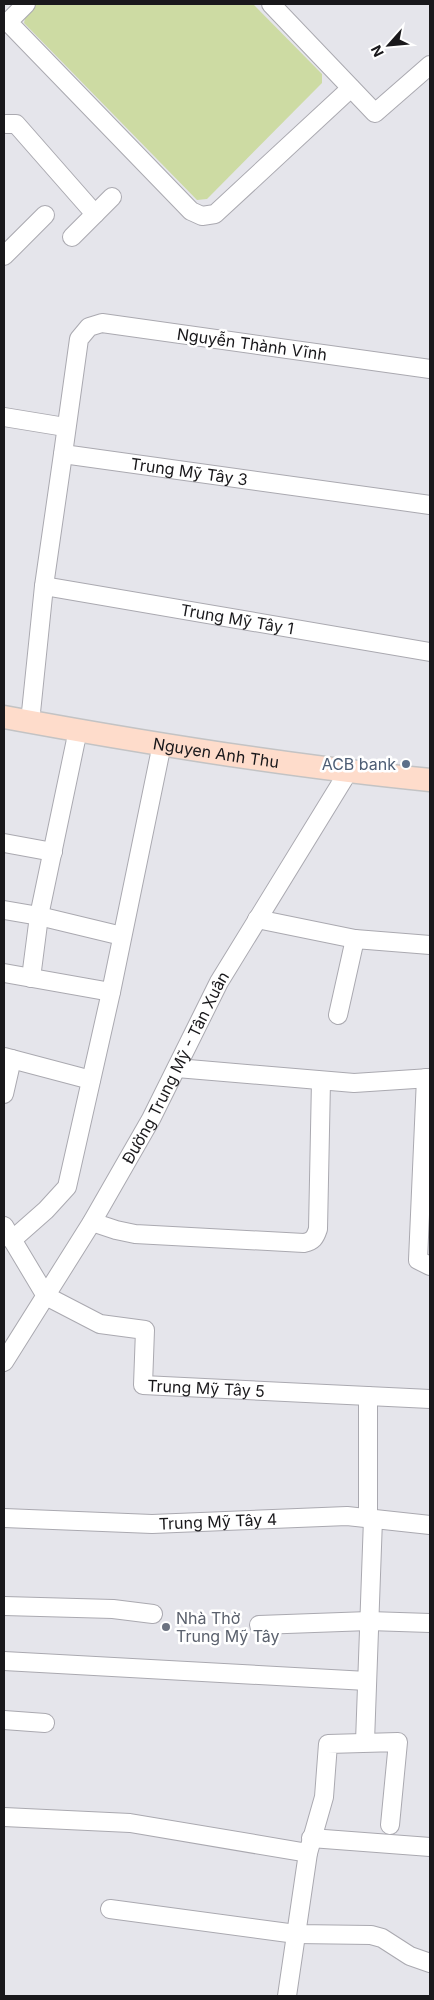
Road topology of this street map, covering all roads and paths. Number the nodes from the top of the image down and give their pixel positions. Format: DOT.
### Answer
graph roads {
  1 [pos="26,4"];
  2 [pos="271,4"];
  3 [pos="430,65"];
  4 [pos="351,88"];
  5 [pos="4,125"];
  6 [pos="112,197"];
  7 [pos="95,214"];
  8 [pos="45,215"];
  9 [pos="72,237"];
  10 [pos="4,256"];
  11 [pos="430,369"];
  12 [pos="4,417"];
  13 [pos="65,427"];
  14 [pos="63,454"];
  15 [pos="430,505"];
  16 [pos="44,586"];
  17 [pos="430,652"];
  18 [pos="4,717"];
  19 [pos="30,722"];
  20 [pos="78,730"];
  21 [pos="162,744"];
  22 [pos="348,772"];
  23 [pos="430,780"];
  24 [pos="4,843"];
  25 [pos="52,852"];
  26 [pos="4,910"];
  27 [pos="39,916"];
  28 [pos="257,919"];
  29 [pos="122,936"];
  30 [pos="356,939"];
  31 [pos="430,945"];
  32 [pos="4,973"];
  33 [pos="31,978"];
  34 [pos="111,992"];
  35 [pos="338,1015"];
  36 [pos="8,1058"];
  37 [pos="177,1068"];
  38 [pos="428,1078"];
  39 [pos="91,1080"];
  40 [pos="321,1081"];
  41 [pos="4,1094"];
  42 [pos="92,1222"];
  43 [pos="8,1233"];
  44 [pos="424,1263"];
  45 [pos="46,1296"];
  46 [pos="4,1362"];
  47 [pos="368,1396"];
  48 [pos="430,1400"];
  49 [pos="4,1518"];
  50 [pos="371,1518"];
  51 [pos="430,1525"];
  52 [pos="4,1606"];
  53 [pos="153,1614"];
  54 [pos="370,1621"];
  55 [pos="430,1623"];
  56 [pos="259,1625"];
  57 [pos="4,1661"];
  58 [pos="367,1681"];
  59 [pos="4,1720"];
  60 [pos="45,1723"];
  61 [pos="365,1742"];
  62 [pos="4,1817"];
  63 [pos="390,1825"];
  64 [pos="309,1845"];
  65 [pos="430,1847"];
  66 [pos="110,1909"];
  67 [pos="296,1934"];
  68 [pos="430,1963"];
  69 [pos="287,1996"];
  1 -- 4 [label="street"];
  2 -- 4 [label="street"];
  3 -- 4 [label="street"];
  5 -- 7 [label="street"];
  6 -- 7 [label="street"];
  7 -- 9 [label="street"];
  8 -- 10 [label="street"];
  11 -- 13 [label="street, Nguyễn Thành Vĩnh"];
  12 -- 13 [label="street"];
  13 -- 14 [label="street"];
  14 -- 15 [label="street, Trung Mỹ Tây 3"];
  14 -- 16 [label="street"];
  16 -- 17 [label="street, Trung Mỹ Tây 1"];
  16 -- 19 [label="street"];
  18 -- 19 [label="main road, Nguyen Anh Thu"];
  19 -- 20 [label="main road, Nguyen Anh Thu"];
  20 -- 21 [label="main road, Nguyen Anh Thu"];
  20 -- 25 [label="street"];
  21 -- 22 [label="main road, Nguyen Anh Thu"];
  21 -- 29 [label="street"];
  22 -- 23 [label="main road, Nguyen Anh Thu"];
  22 -- 28 [label="street, Đường Trung Mỹ - Tân Xuân"];
  24 -- 25 [label="street"];
  25 -- 27 [label="street"];
  26 -- 27 [label="street"];
  27 -- 29 [label="street"];
  27 -- 33 [label="street"];
  28 -- 30 [label="street"];
  28 -- 37 [label="street, Đường Trung Mỹ - Tân Xuân"];
  29 -- 34 [label="street"];
  30 -- 31 [label="street"];
  30 -- 35 [label="street"];
  32 -- 33 [label="street"];
  33 -- 34 [label="street"];
  34 -- 39 [label="street"];
  36 -- 39 [label="street"];
  36 -- 41 [label="street"];
  37 -- 40 [label="street"];
  37 -- 42 [label="street, Đường Trung Mỹ - Tân Xuân"];
  38 -- 40 [label="street"];
  38 -- 44 [label="street"];
  39 -- 43 [label="street"];
  40 -- 42 [label="street"];
  42 -- 45 [label="street, Đường Trung Mỹ - Tân Xuân"];
  43 -- 45 [label="street"];
  45 -- 46 [label="street, Đường Trung Mỹ - Tân Xuân"];
  45 -- 47 [label="street, Trung Mỹ Tây 5"];
  47 -- 48 [label="street, Trung Mỹ Tây 5"];
  47 -- 50 [label="street"];
  49 -- 50 [label="street, Trung Mỹ Tây 4"];
  50 -- 51 [label="street, Trung Mỹ Tây 4"];
  50 -- 54 [label="street"];
  52 -- 53 [label="street"];
  54 -- 55 [label="street"];
  54 -- 56 [label="street"];
  54 -- 58 [label="street"];
  57 -- 58 [label="street"];
  58 -- 61 [label="street"];
  59 -- 60 [label="street"];
  61 -- 63 [label="street"];
  61 -- 64 [label="street"];
  62 -- 64 [label="street"];
  64 -- 65 [label="street"];
  64 -- 67 [label="street"];
  66 -- 67 [label="street"];
  67 -- 68 [label="street"];
  67 -- 69 [label="street"];
}
